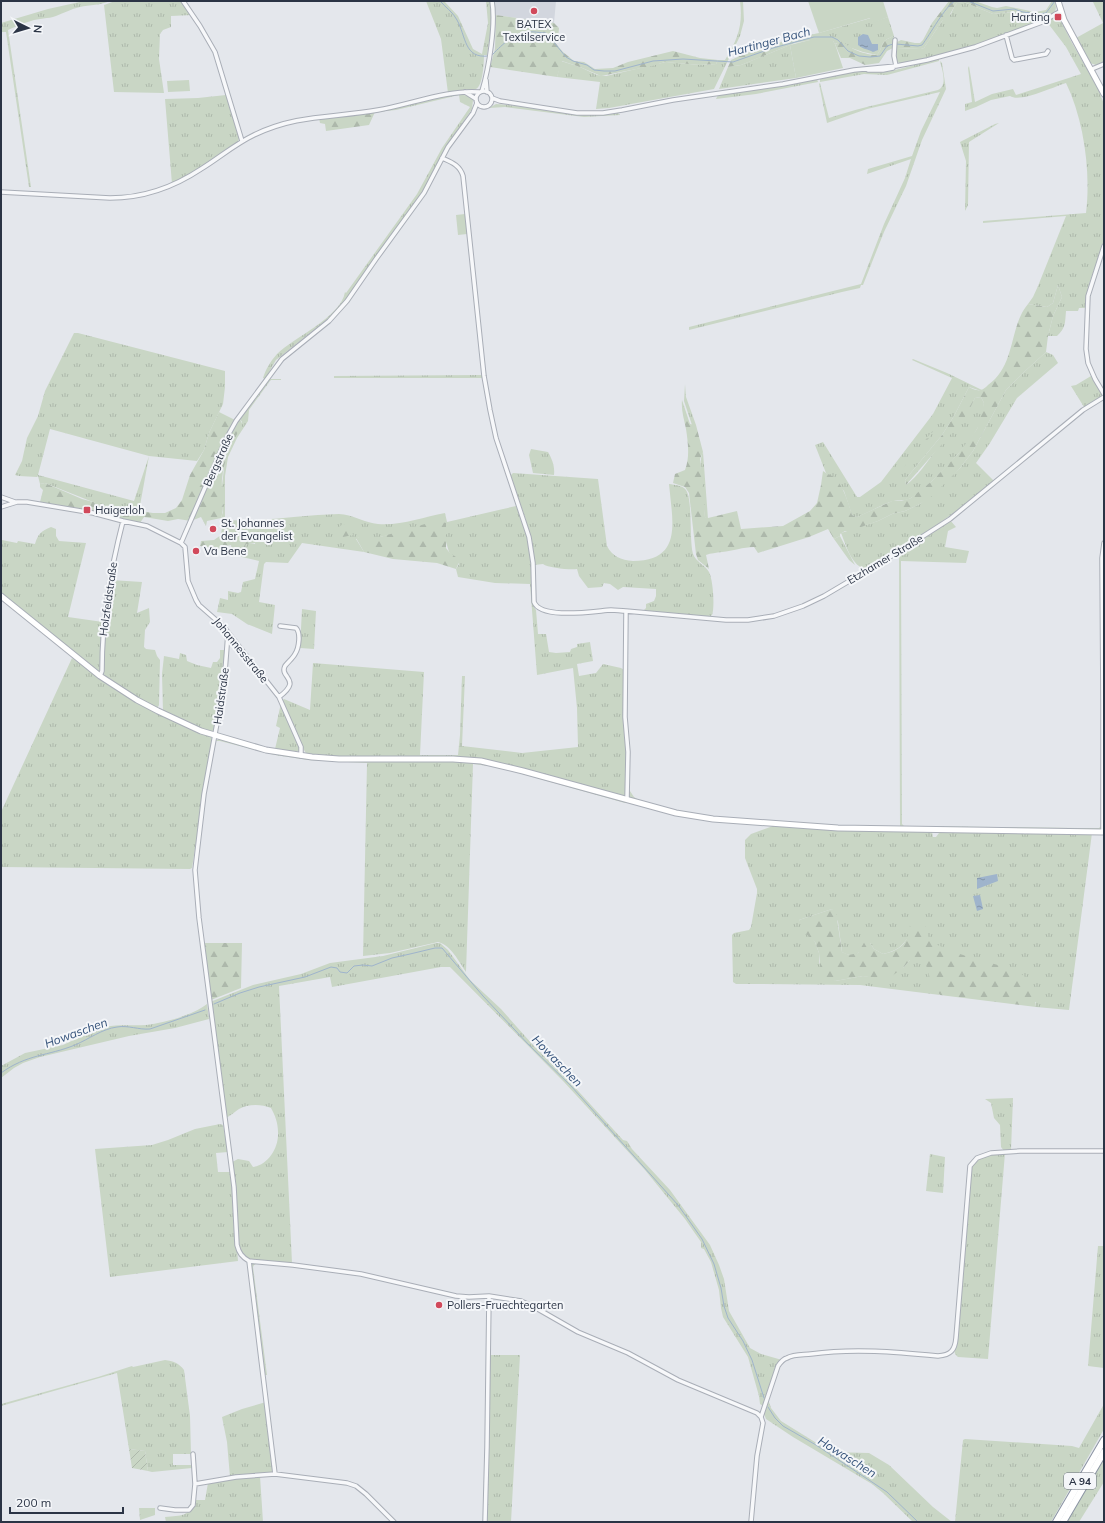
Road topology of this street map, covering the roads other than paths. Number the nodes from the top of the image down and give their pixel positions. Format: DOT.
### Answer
graph roads {
  1 [pos="183,1"];
  2 [pos="492,1"];
  3 [pos="1058,2"];
  4 [pos="1061,11"];
  5 [pos="1006,35"];
  6 [pos="895,40"];
  7 [pos="1048,51"];
  8 [pos="1104,64"];
  9 [pos="896,66"];
  10 [pos="1092,69"];
  11 [pos="486,77"];
  12 [pos="465,92"];
  13 [pos="480,92"];
  14 [pos="487,92"];
  15 [pos="1104,94"];
  16 [pos="492,98"];
  17 [pos="476,101"];
  18 [pos="500,101"];
  19 [pos="490,103"];
  20 [pos="482,107"];
  21 [pos="473,113"];
  22 [pos="242,141"];
  23 [pos="442,158"];
  24 [pos="1,192"];
  25 [pos="1104,246"];
  26 [pos="1104,394"];
  27 [pos="1104,397"];
  28 [pos="1,497"];
  29 [pos="17,502"];
  30 [pos="1,507"];
  31 [pos="123,521"];
  32 [pos="181,542"];
  33 [pos="1104,543"];
  34 [pos="1,596"];
  35 [pos="626,611"];
  36 [pos="280,626"];
  37 [pos="228,633"];
  38 [pos="100,676"];
  39 [pos="279,697"];
  40 [pos="215,735"];
  41 [pos="301,756"];
  42 [pos="627,799"];
  43 [pos="1103,832"];
  44 [pos="1104,1151"];
  45 [pos="249,1261"];
  46 [pos="489,1296"];
  47 [pos="761,1417"];
  48 [pos="1104,1440"];
  49 [pos="1104,1452"];
  50 [pos="193,1454"];
  51 [pos="275,1474"];
  52 [pos="195,1484"];
  53 [pos="160,1508"];
  54 [pos="394,1522"];
  55 [pos="484,1522"];
  56 [pos="751,1522"];
  57 [pos="1056,1522"];
  58 [pos="1063,1522"];
  1 -- 22 [label="street"];
  2 -- 11 [label="street"];
  3 -- 4 [label="street"];
  4 -- 5 [label="street"];
  4 -- 10 [label="street"];
  5 -- 7 [label="street"];
  5 -- 9 [label="street"];
  6 -- 9 [label="street"];
  8 -- 10 [label="street"];
  9 -- 18 [label="street"];
  10 -- 15 [label="street"];
  11 -- 13 [label="street"];
  11 -- 14 [label="street"];
  12 -- 13 [label="street"];
  12 -- 17 [label="street"];
  12 -- 22 [label="street"];
  13 -- 14 [label="street"];
  13 -- 17 [label="street"];
  14 -- 16 [label="street"];
  16 -- 18 [label="street"];
  16 -- 19 [label="street"];
  17 -- 20 [label="street"];
  17 -- 21 [label="street"];
  18 -- 19 [label="street"];
  19 -- 20 [label="street"];
  20 -- 21 [label="street"];
  21 -- 23 [label="street, Bergstraße"];
  22 -- 24 [label="street"];
  23 -- 32 [label="street, Bergstraße"];
  23 -- 35 [label="street, Etzhamer Straße"];
  25 -- 26 [label="street"];
  27 -- 35 [label="street, Etzhamer Straße"];
  28 -- 29 [label="street"];
  29 -- 30 [label="street"];
  29 -- 31 [label="street"];
  31 -- 32 [label="street"];
  31 -- 38 [label="street, Holzfeldstraße"];
  32 -- 37 [label="street, Johannesstraße"];
  33 -- 43 [label="street"];
  34 -- 38 [label="street"];
  35 -- 42 [label="street"];
  36 -- 39 [label="street"];
  37 -- 39 [label="street, Johannesstraße"];
  37 -- 40 [label="street, Haidstraße"];
  38 -- 40 [label="street"];
  39 -- 41 [label="street, Johannesstraße"];
  40 -- 41 [label="street"];
  40 -- 45 [label="street, Haidstraße"];
  41 -- 42 [label="street"];
  42 -- 43 [label="street"];
  44 -- 47 [label="street"];
  45 -- 46 [label="street"];
  45 -- 51 [label="street"];
  46 -- 47 [label="street"];
  46 -- 55 [label="street"];
  47 -- 56 [label="street"];
  48 -- 57 [label="highway, A 94"];
  49 -- 58 [label="highway, A 94"];
  50 -- 52 [label="street"];
  51 -- 52 [label="street"];
  51 -- 54 [label="street"];
  52 -- 53 [label="street"];
}
